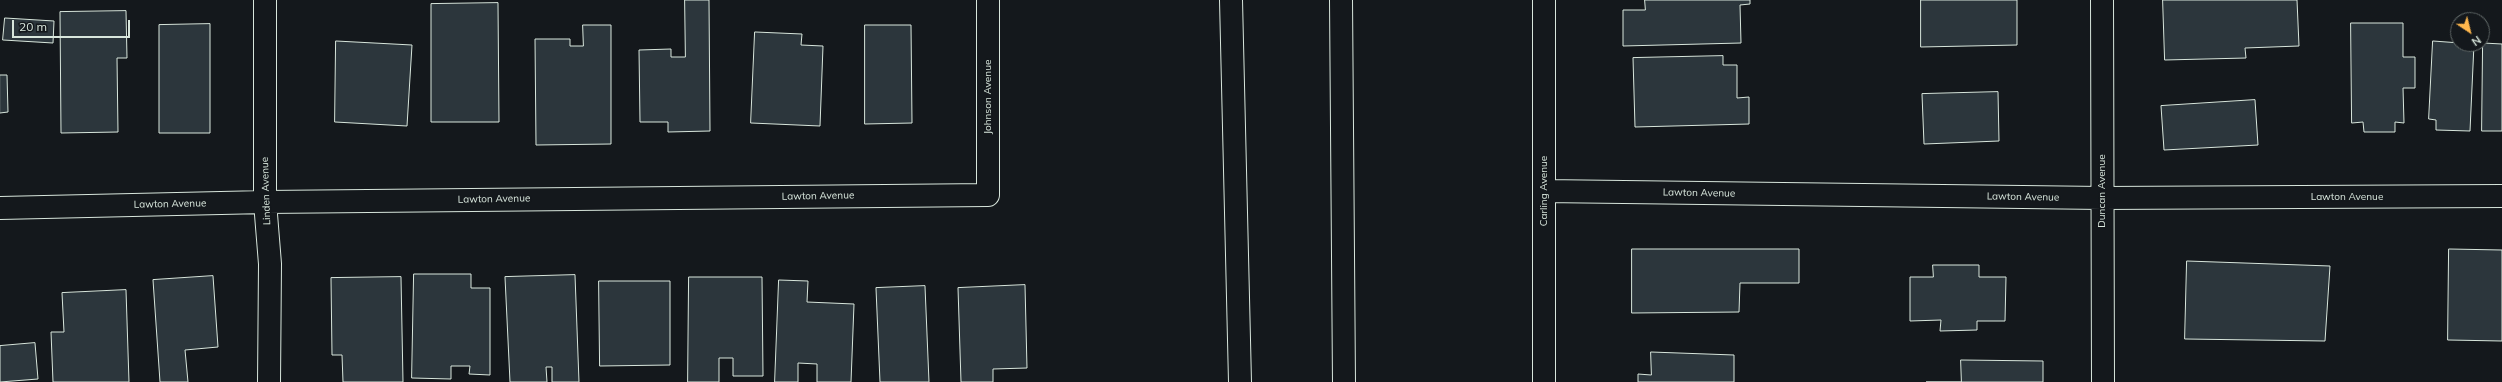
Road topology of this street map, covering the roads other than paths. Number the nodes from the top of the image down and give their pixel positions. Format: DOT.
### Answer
graph roads {
  1 [pos="265,0"];
  2 [pos="988,0"];
  3 [pos="1232,0"];
  4 [pos="1341,0"];
  5 [pos="1544,0"];
  6 [pos="2102,0"];
  7 [pos="1544,191"];
  8 [pos="988,195"];
  9 [pos="2502,196"];
  10 [pos="2102,198"];
  11 [pos="265,202"];
  12 [pos="0,208"];
  13 [pos="269,382"];
  14 [pos="1240,382"];
  15 [pos="1344,382"];
  16 [pos="1544,382"];
  17 [pos="2103,382"];
  1 -- 11 [label="main road, Linden Avenue"];
  2 -- 8 [label="main road, Johnson Avenue"];
  3 -- 14 [label="main road"];
  4 -- 15 [label="main road"];
  5 -- 7 [label="main road, Carling Avenue"];
  6 -- 10 [label="main road, Duncan Avenue"];
  7 -- 10 [label="main road, Lawton Avenue"];
  7 -- 16 [label="main road, Carling Avenue"];
  8 -- 11 [label="main road, Lawton Avenue"];
  9 -- 10 [label="main road, Lawton Avenue"];
  10 -- 17 [label="main road, Duncan Avenue"];
  11 -- 12 [label="main road, Lawton Avenue"];
  11 -- 13 [label="main road, Linden Avenue"];
}
